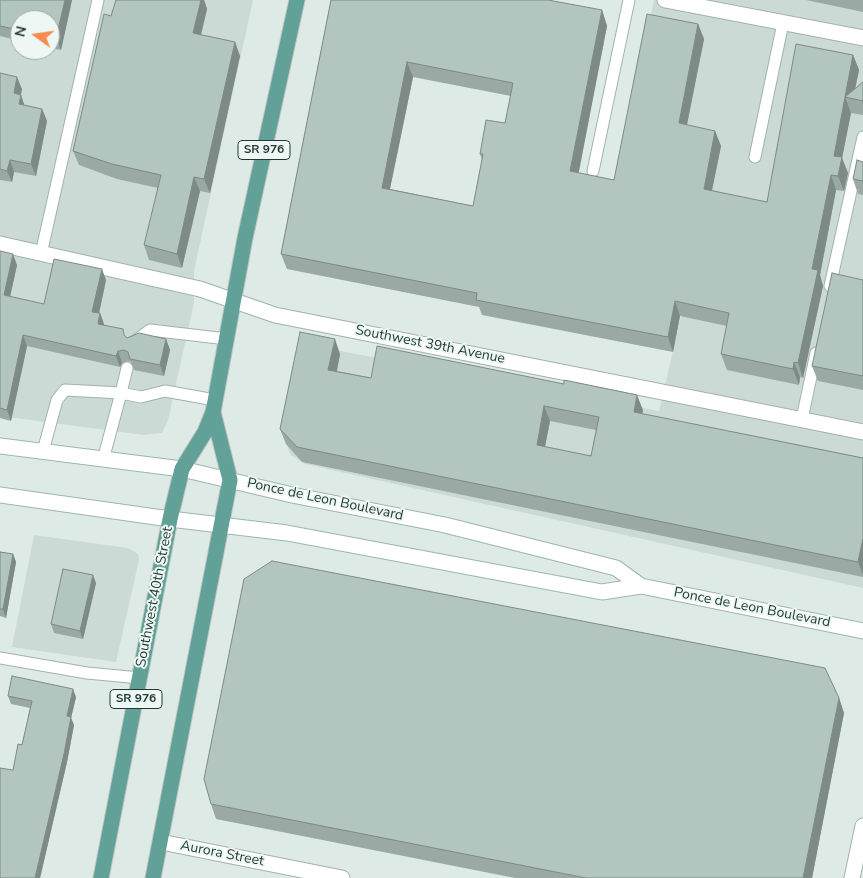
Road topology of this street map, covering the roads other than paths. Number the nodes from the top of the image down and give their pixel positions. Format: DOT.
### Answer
graph roads {
  1 [pos="98,0"];
  2 [pos="297,0"];
  3 [pos="629,0"];
  4 [pos="665,0"];
  5 [pos="783,23"];
  6 [pos="863,38"];
  7 [pos="863,137"];
  8 [pos="755,157"];
  9 [pos="593,172"];
  10 [pos="0,244"];
  11 [pos="41,254"];
  12 [pos="234,300"];
  13 [pos="827,302"];
  14 [pos="227,339"];
  15 [pos="819,341"];
  16 [pos="134,342"];
  17 [pos="127,368"];
  18 [pos="121,393"];
  19 [pos="214,406"];
  20 [pos="802,420"];
  21 [pos="863,432"];
  22 [pos="0,446"];
  23 [pos="43,451"];
  24 [pos="103,460"];
  25 [pos="182,469"];
  26 [pos="230,480"];
  27 [pos="0,495"];
  28 [pos="170,519"];
  29 [pos="221,525"];
  30 [pos="641,586"];
  31 [pos="863,630"];
  32 [pos="0,658"];
  33 [pos="140,678"];
  34 [pos="863,826"];
  35 [pos="161,842"];
  36 [pos="101,878"];
  37 [pos="154,878"];
  38 [pos="342,878"];
  39 [pos="852,878"];
  1 -- 11 [label="lane"];
  2 -- 12 [label="main road, Southwest 40th Street / SR 976"];
  3 -- 9 [label="lane"];
  4 -- 5 [label="street"];
  5 -- 6 [label="street"];
  5 -- 8 [label="lane"];
  7 -- 13 [label="lane"];
  10 -- 11 [label="street, Southwest 39th Avenue"];
  11 -- 12 [label="street, Southwest 39th Avenue"];
  12 -- 14 [label="main road, Southwest 40th Street / SR 976"];
  12 -- 20 [label="street, Southwest 39th Avenue"];
  14 -- 16 [label="lane"];
  14 -- 19 [label="main road, Southwest 40th Street / SR 976"];
  15 -- 20 [label="lane"];
  17 -- 18 [label="lane"];
  18 -- 19 [label="lane"];
  18 -- 23 [label="lane"];
  18 -- 24 [label="lane"];
  19 -- 25 [label="main road, Southwest 40th Street / SR 976"];
  19 -- 26 [label="main road, Southwest 40th Street / SR 976"];
  20 -- 21 [label="street, Southwest 39th Avenue"];
  22 -- 23 [label="street, Ponce de Leon Boulevard"];
  23 -- 24 [label="street, Ponce de Leon Boulevard"];
  24 -- 25 [label="street, Ponce de Leon Boulevard"];
  25 -- 26 [label="street, Ponce de Leon Boulevard"];
  25 -- 28 [label="main road, Southwest 40th Street / SR 976"];
  26 -- 29 [label="main road, Southwest 40th Street / SR 976"];
  26 -- 30 [label="street, Ponce de Leon Boulevard"];
  27 -- 28 [label="street, Ponce de Leon Boulevard"];
  28 -- 29 [label="street, Ponce de Leon Boulevard"];
  28 -- 33 [label="main road, Southwest 40th Street / SR 976"];
  29 -- 30 [label="street, Ponce de Leon Boulevard"];
  29 -- 35 [label="main road, Southwest 40th Street / SR 976"];
  30 -- 31 [label="street, Ponce de Leon Boulevard"];
  32 -- 33 [label="lane"];
  33 -- 36 [label="main road, Southwest 40th Street / SR 976"];
  34 -- 39 [label="street"];
  35 -- 37 [label="main road, Southwest 40th Street / SR 976"];
  35 -- 38 [label="street, Aurora Street"];
}
